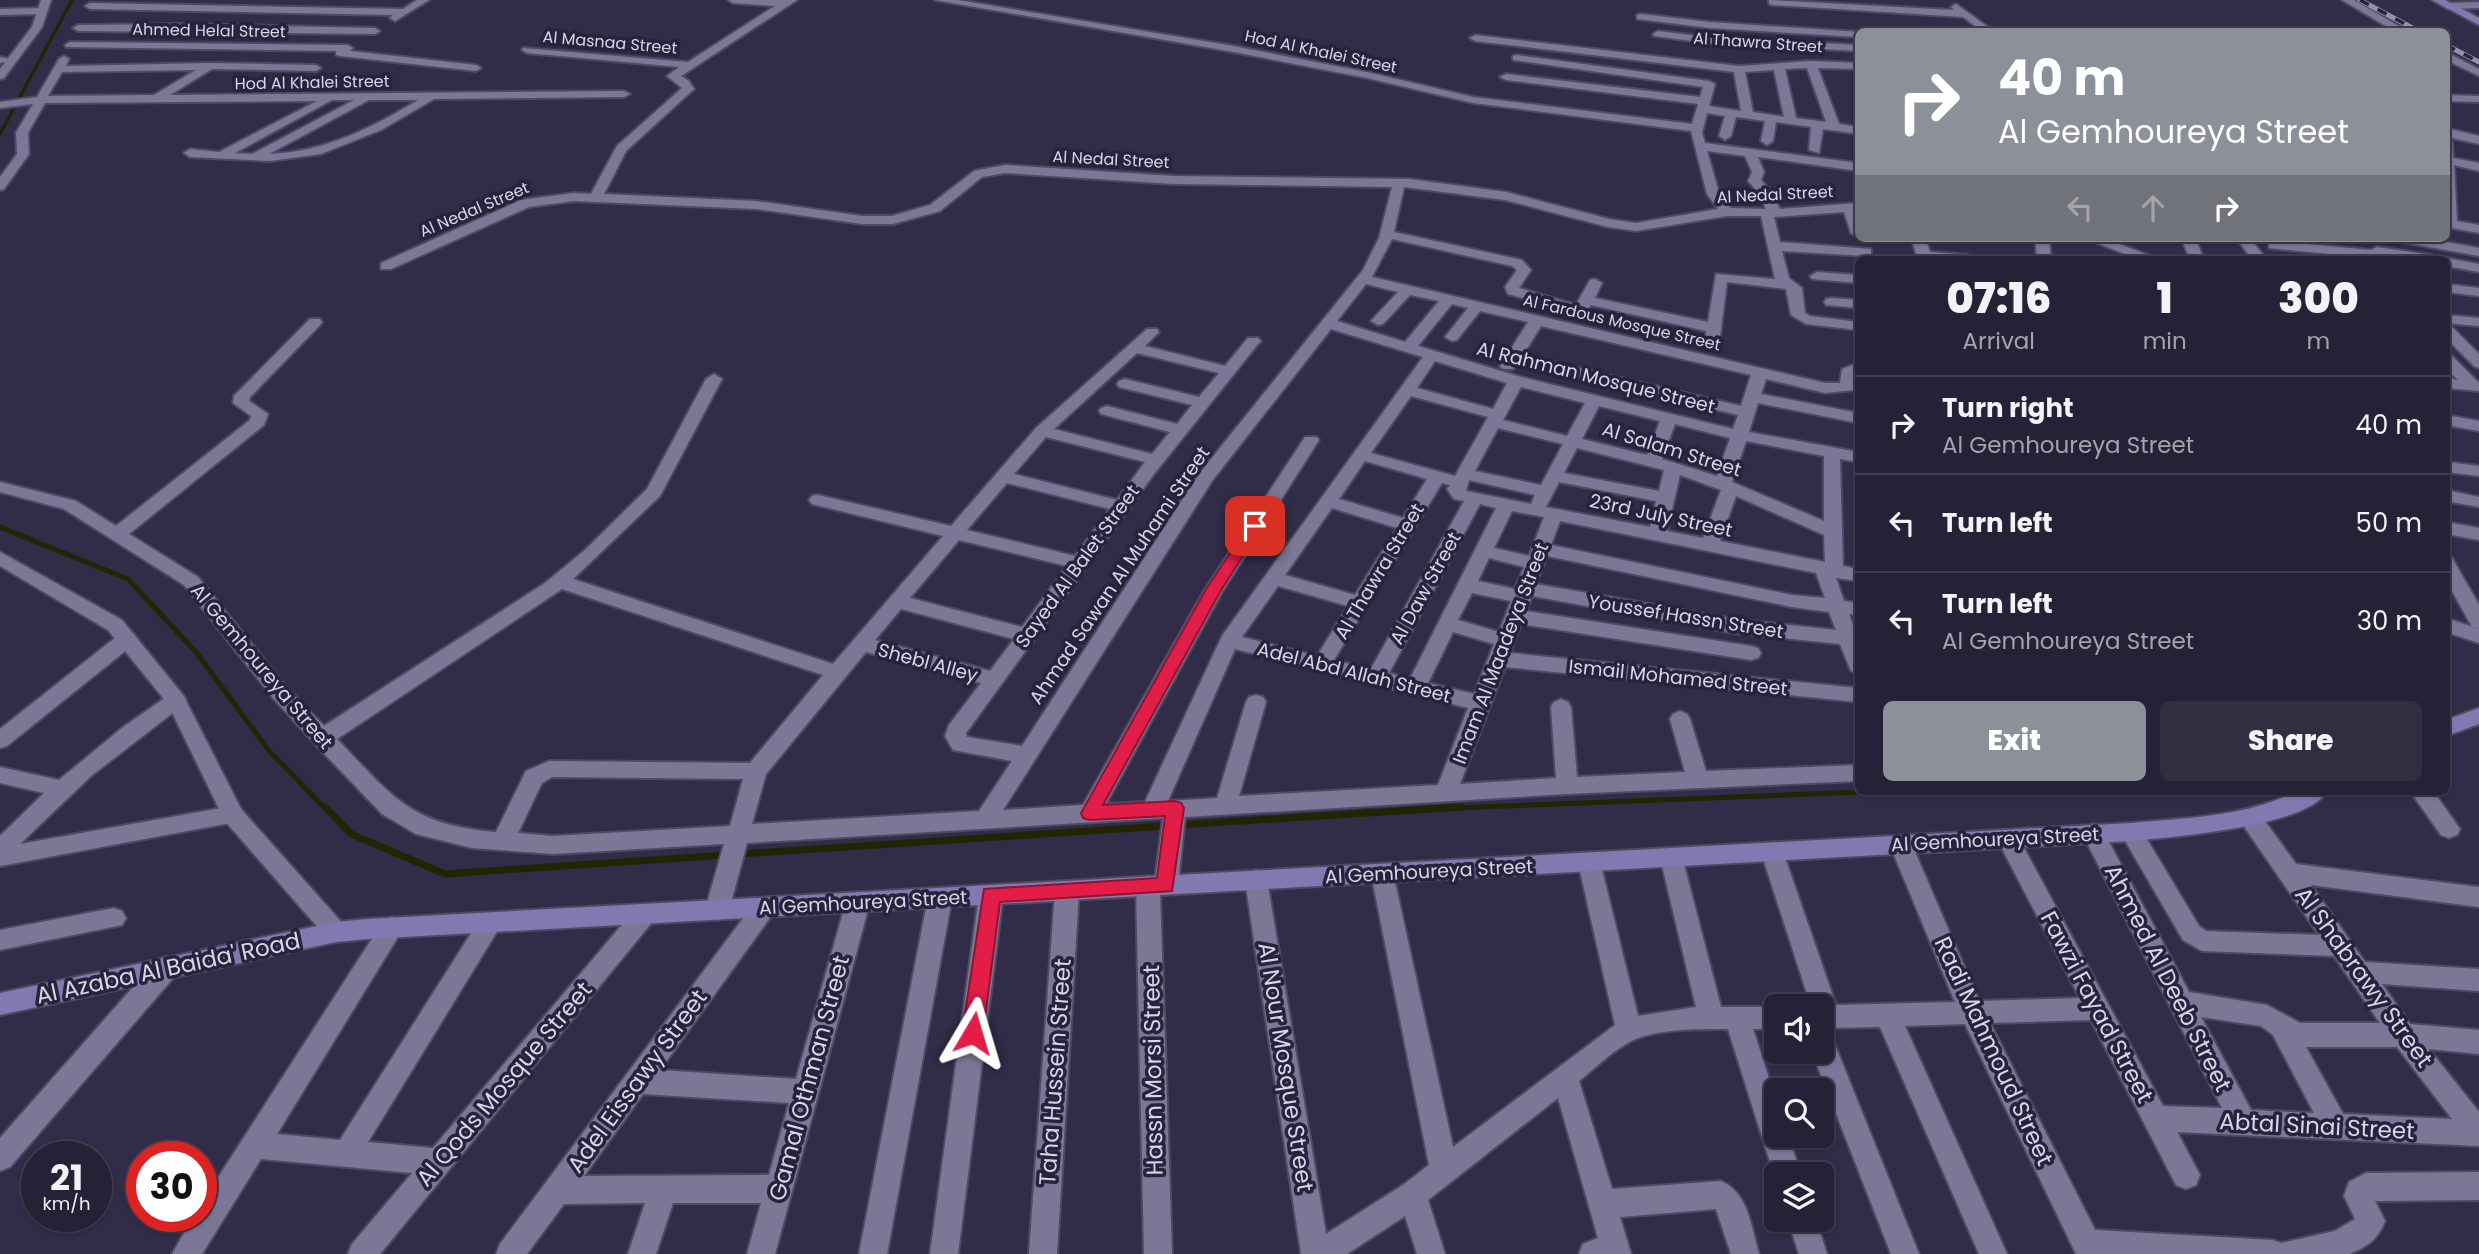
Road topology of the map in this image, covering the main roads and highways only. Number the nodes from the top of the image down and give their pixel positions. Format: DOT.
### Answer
graph roads {
  1 [pos="2437,0"];
  2 [pos="2479,22"];
  3 [pos="2479,716"];
  4 [pos="2450,727"];
  5 [pos="2308,795"];
  6 [pos="336,932"];
  7 [pos="0,1004"];
  1 -- 2 [label="main road"];
  3 -- 4 [label="main road"];
  5 -- 6 [label="main road, Al Gemhoureya Street"];
  6 -- 7 [label="main road, Al Azaba Al Baida' Road"];
}
